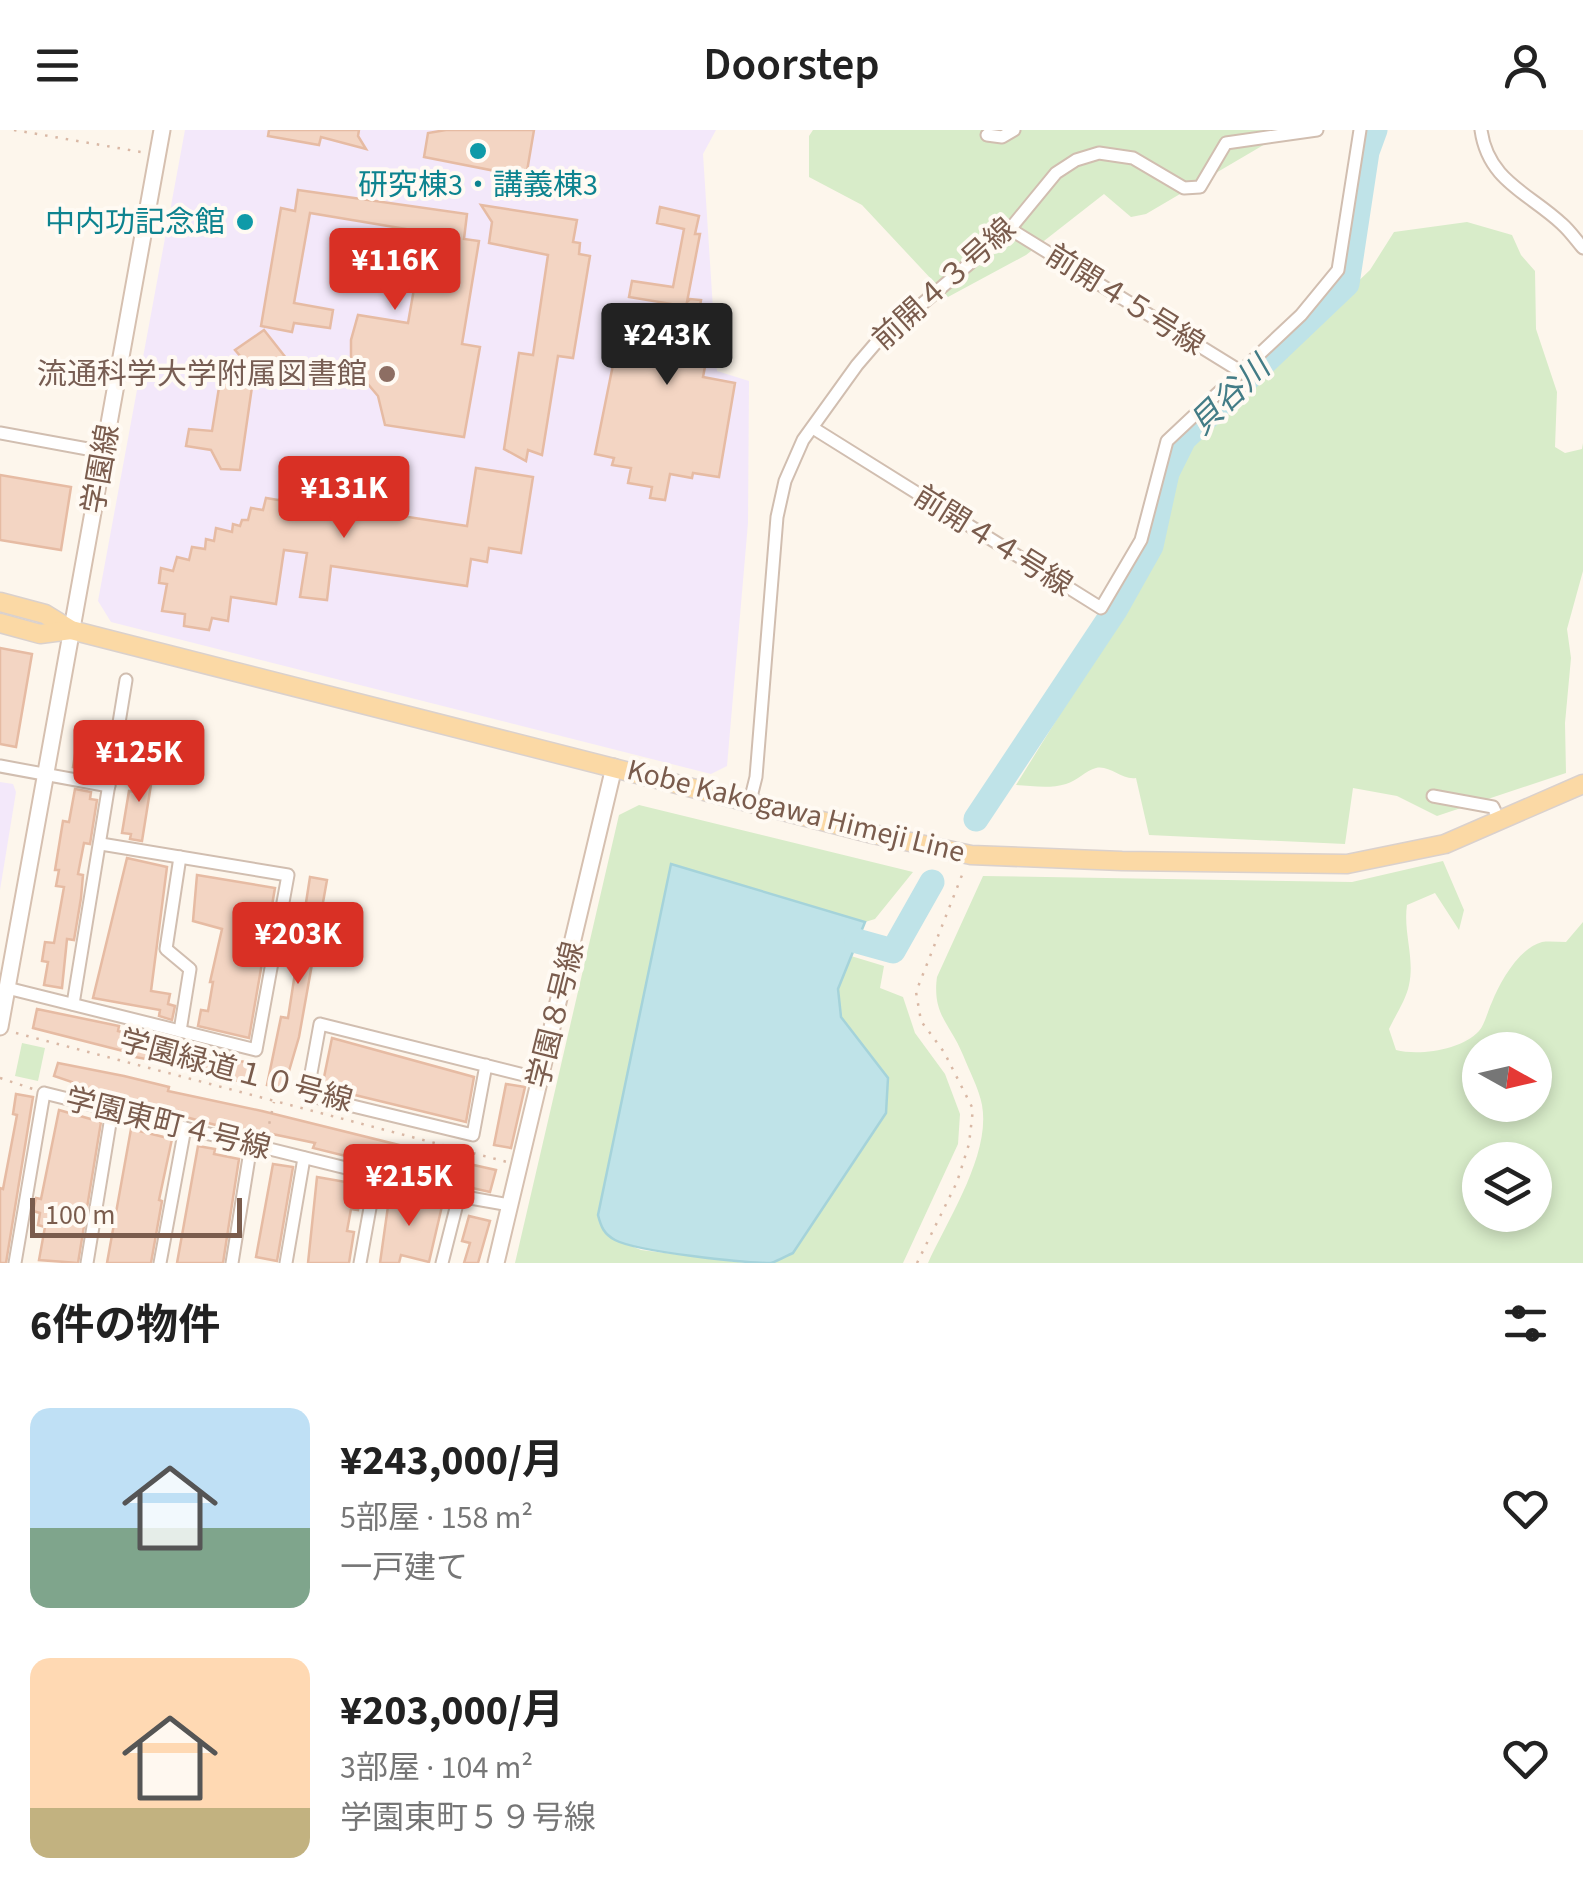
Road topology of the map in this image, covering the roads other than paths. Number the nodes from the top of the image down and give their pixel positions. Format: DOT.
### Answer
graph roads {
  1 [pos="162,130"];
  2 [pos="1014,130"];
  3 [pos="1233,130"];
  4 [pos="1317,130"];
  5 [pos="1360,130"];
  6 [pos="1481,130"];
  7 [pos="987,135"];
  8 [pos="1226,143"];
  9 [pos="1010,229"];
  10 [pos="1583,248"];
  11 [pos="1240,371"];
  12 [pos="813,428"];
  13 [pos="0,433"];
  14 [pos="104,452"];
  15 [pos="0,602"];
  16 [pos="0,623"];
  17 [pos="71,630"];
  18 [pos="126,680"];
  19 [pos="0,766"];
  20 [pos="614,767"];
  21 [pos="45,774"];
  22 [pos="1583,784"];
  23 [pos="110,786"];
  24 [pos="1432,796"];
  25 [pos="750,801"];
  26 [pos="1499,820"];
  27 [pos="101,844"];
  28 [pos="180,857"];
  29 [pos="7,988"];
  30 [pos="73,1004"];
  31 [pos="0,1027"];
  32 [pos="180,1031"];
  33 [pos="486,1066"];
  34 [pos="540,1079"];
  35 [pos="112,1111"];
  36 [pos="185,1128"];
  37 [pos="258,1146"];
  38 [pos="304,1158"];
  39 [pos="376,1175"];
  40 [pos="459,1196"];
  41 [pos="510,1205"];
  42 [pos="15,1263"];
  43 [pos="87,1263"];
  44 [pos="160,1263"];
  45 [pos="232,1263"];
  46 [pos="286,1263"];
  47 [pos="360,1263"];
  48 [pos="442,1263"];
  49 [pos="496,1263"];
  1 -- 14 [label="street, 学園線"];
  2 -- 7 [label="street"];
  3 -- 8 [label="street"];
  4 -- 8 [label="street"];
  5 -- 11 [label="street, 前開４４号線"];
  6 -- 10 [label="street"];
  8 -- 9 [label="street, 前開４３号線"];
  9 -- 11 [label="street, 前開４５号線"];
  9 -- 12 [label="street, 前開４３号線"];
  11 -- 12 [label="street, 前開４４号線"];
  12 -- 25 [label="street, 前開４３号線"];
  13 -- 14 [label="street"];
  14 -- 17 [label="street, 学園線"];
  15 -- 17 [label="main road, Kobe Kakogawa Himeji Line"];
  16 -- 17 [label="main road, Kobe Kakogawa Himeji Line"];
  17 -- 20 [label="main road, Kobe Kakogawa Himeji Line"];
  17 -- 21 [label="street, 学園線"];
  18 -- 23 [label="street"];
  19 -- 21 [label="street"];
  20 -- 25 [label="main road, Kobe Kakogawa Himeji Line"];
  20 -- 34 [label="street, 学園８号線"];
  21 -- 23 [label="street"];
  21 -- 29 [label="street, 学園線"];
  22 -- 26 [label="main road, Kobe Kakogawa Himeji Line"];
  23 -- 27 [label="street"];
  24 -- 26 [label="street"];
  25 -- 26 [label="main road, Kobe Kakogawa Himeji Line"];
  27 -- 28 [label="street"];
  27 -- 30 [label="street"];
  28 -- 32 [label="street"];
  28 -- 32 [label="street"];
  29 -- 30 [label="street"];
  29 -- 31 [label="street, 学園線"];
  30 -- 32 [label="street"];
  33 -- 33 [label="street"];
  33 -- 34 [label="street"];
  34 -- 41 [label="street, 学園８号線"];
  35 -- 36 [label="street, 学園東町４号線"];
  35 -- 42 [label="street, 学園東町４号線"];
  35 -- 43 [label="street"];
  36 -- 37 [label="street, 学園東町４号線"];
  36 -- 44 [label="street"];
  37 -- 38 [label="street, 学園東町４号線"];
  37 -- 45 [label="street"];
  38 -- 39 [label="street, 学園東町４号線"];
  38 -- 46 [label="street"];
  39 -- 40 [label="street, 学園東町４号線"];
  39 -- 47 [label="street"];
  40 -- 41 [label="street, 学園東町４号線"];
  40 -- 48 [label="street"];
  41 -- 49 [label="street, 学園８号線"];
}
